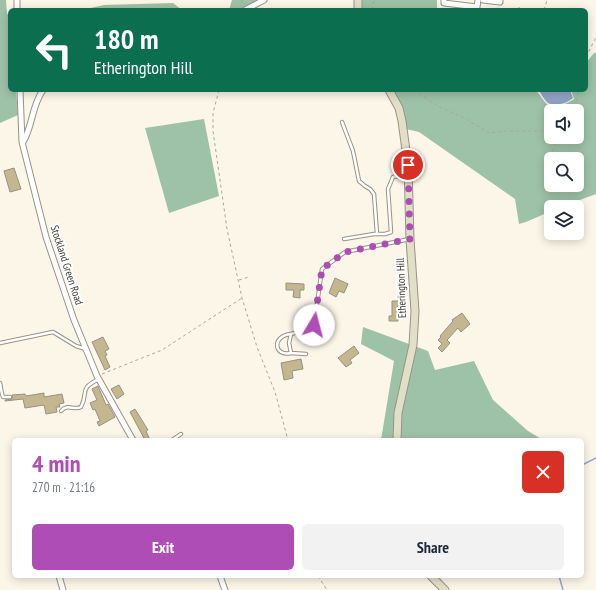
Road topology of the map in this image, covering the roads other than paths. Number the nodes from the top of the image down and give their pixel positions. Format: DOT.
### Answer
graph roads {
  1 [pos="264,0"];
  2 [pos="444,0"];
  3 [pos="478,0"];
  4 [pos="483,0"];
  5 [pos="500,0"];
  6 [pos="249,8"];
  7 [pos="20,92"];
  8 [pos="42,92"];
  9 [pos="390,92"];
  10 [pos="342,122"];
  11 [pos="22,142"];
  12 [pos="408,174"];
  13 [pos="377,234"];
  14 [pos="344,239"];
  15 [pos="410,239"];
  16 [pos="291,334"];
  17 [pos="0,343"];
  18 [pos="86,349"];
  19 [pos="291,353"];
  20 [pos="306,354"];
  21 [pos="98,378"];
  22 [pos="0,383"];
  23 [pos="10,397"];
  24 [pos="61,411"];
  25 [pos="181,434"];
  26 [pos="132,438"];
  27 [pos="175,438"];
  28 [pos="397,438"];
  29 [pos="60,578"];
  30 [pos="221,578"];
  31 [pos="433,578"];
  32 [pos="63,590"];
  33 [pos="225,590"];
  34 [pos="445,590"];
  1 -- 6 [label="street"];
  2 -- 3 [label="street"];
  4 -- 5 [label="street"];
  7 -- 11 [label="street, Stockland Green Road"];
  8 -- 11 [label="street"];
  9 -- 12 [label="street, Etherington Hill"];
  10 -- 13 [label="lane"];
  11 -- 18 [label="street, Stockland Green Road"];
  12 -- 13 [label="lane"];
  12 -- 15 [label="street, Etherington Hill"];
  13 -- 14 [label="lane"];
  15 -- 16 [label="lane"];
  15 -- 28 [label="street, Etherington Hill"];
  16 -- 19 [label="lane"];
  16 -- 19 [label="lane"];
  17 -- 18 [label="lane"];
  18 -- 21 [label="street, Stockland Green Road"];
  19 -- 20 [label="lane"];
  21 -- 24 [label="lane"];
  21 -- 26 [label="street, Stockland Green Road"];
  22 -- 23 [label="lane"];
  25 -- 27 [label="lane"];
  29 -- 32 [label="street"];
  30 -- 33 [label="street"];
  31 -- 34 [label="street"];
}
